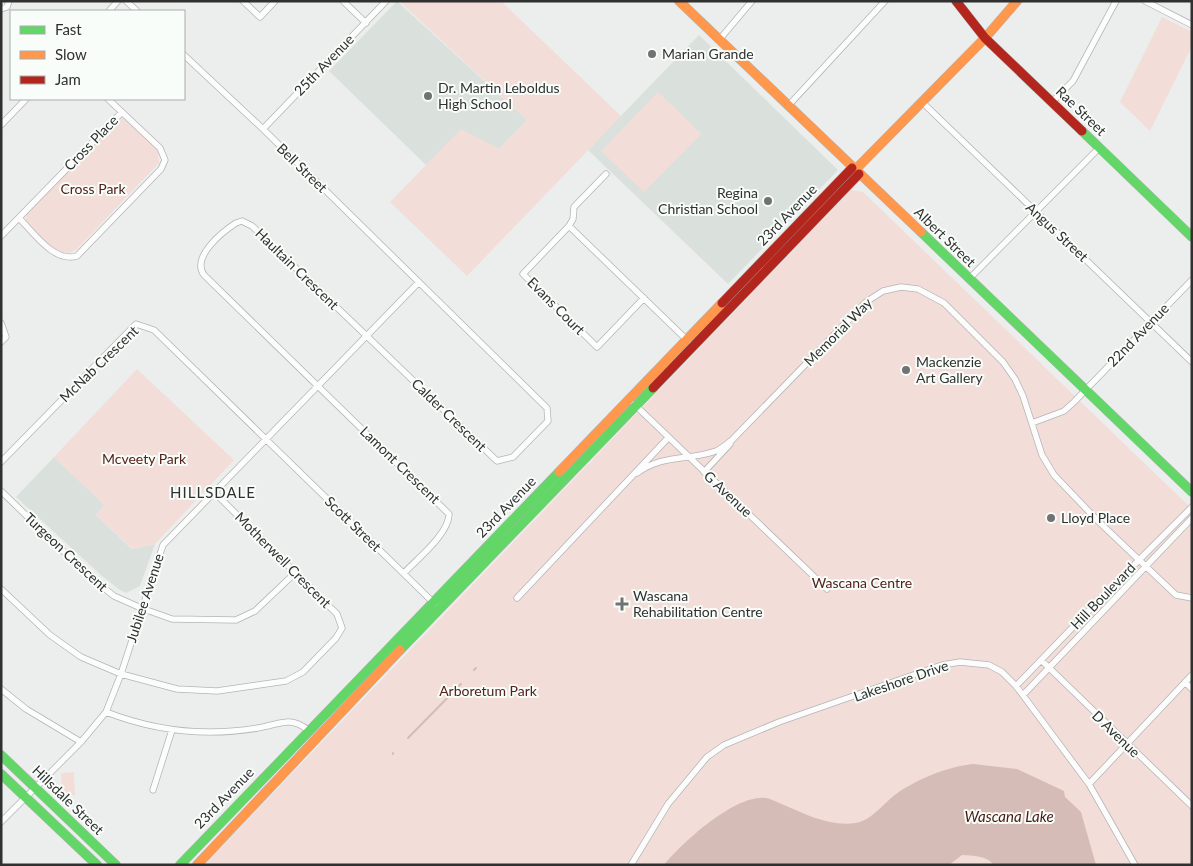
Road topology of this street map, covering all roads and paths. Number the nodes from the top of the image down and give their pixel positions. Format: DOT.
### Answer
graph roads {
  1 [pos="10,1"];
  2 [pos="126,1"];
  3 [pos="243,1"];
  4 [pos="275,1"];
  5 [pos="343,1"];
  6 [pos="386,1"];
  7 [pos="678,1"];
  8 [pos="752,1"];
  9 [pos="885,1"];
  10 [pos="956,1"];
  11 [pos="1017,1"];
  12 [pos="1116,1"];
  13 [pos="1145,1"];
  14 [pos="1,9"];
  15 [pos="136,10"];
  16 [pos="366,23"];
  17 [pos="1192,25"];
  18 [pos="985,38"];
  19 [pos="718,40"];
  20 [pos="185,56"];
  21 [pos="25,100"];
  22 [pos="109,100"];
  23 [pos="922,102"];
  24 [pos="1052,102"];
  25 [pos="788,106"];
  26 [pos="122,112"];
  27 [pos="2,123"];
  28 [pos="263,129"];
  29 [pos="1099,148"];
  30 [pos="855,171"];
  31 [pos="606,174"];
  32 [pos="1034,212"];
  33 [pos="19,218"];
  34 [pos="569,226"];
  35 [pos="1,236"];
  36 [pos="1192,237"];
  37 [pos="969,279"];
  38 [pos="1192,280"];
  39 [pos="419,282"];
  40 [pos="644,298"];
  41 [pos="1151,322"];
  42 [pos="1,323"];
  43 [pos="366,335"];
  44 [pos="1,342"];
  45 [pos="690,342"];
  46 [pos="1192,362"];
  47 [pos="317,386"];
  48 [pos="1084,392"];
  49 [pos="632,403"];
  50 [pos="1032,423"];
  51 [pos="668,438"];
  52 [pos="265,439"];
  53 [pos="732,440"];
  54 [pos="688,456"];
  55 [pos="1,462"];
  56 [pos="704,472"];
  57 [pos="637,473"];
  58 [pos="1,491"];
  59 [pos="214,492"];
  60 [pos="1192,492"];
  61 [pos="1192,507"];
  62 [pos="1192,518"];
  63 [pos="1138,560"];
  64 [pos="1146,567"];
  65 [pos="295,573"];
  66 [pos="404,573"];
  67 [pos="1,589"];
  68 [pos="827,589"];
  69 [pos="517,598"];
  70 [pos="1192,598"];
  71 [pos="437,606"];
  72 [pos="141,608"];
  73 [pos="1041,660"];
  74 [pos="1048,668"];
  75 [pos="121,674"];
  76 [pos="1192,675"];
  77 [pos="1185,682"];
  78 [pos="1016,686"];
  79 [pos="1,689"];
  80 [pos="1192,689"];
  81 [pos="1023,695"];
  82 [pos="106,712"];
  83 [pos="172,730"];
  84 [pos="308,730"];
  85 [pos="81,742"];
  86 [pos="1127,744"];
  87 [pos="1,755"];
  88 [pos="1,774"];
  89 [pos="1089,784"];
  90 [pos="35,788"];
  91 [pos="153,790"];
  92 [pos="26,797"];
  93 [pos="1192,806"];
  94 [pos="1,822"];
  95 [pos="97,865"];
  96 [pos="116,865"];
  97 [pos="180,865"];
  98 [pos="198,865"];
  99 [pos="631,865"];
  100 [pos="1135,865"];
  1 -- 14 [label="street"];
  2 -- 15 [label="street"];
  3 -- 4 [label="street"];
  5 -- 16 [label="street"];
  6 -- 16 [label="street, 25th Avenue"];
  7 -- 19 [label="main road, Albert Street"];
  8 -- 19 [label="street"];
  9 -- 25 [label="street"];
  10 -- 18 [label="main road, Rae Street"];
  11 -- 18 [label="main road, 23rd Avenue"];
  12 -- 24 [label="street"];
  13 -- 17 [label="street"];
  16 -- 28 [label="street, 25th Avenue"];
  18 -- 23 [label="main road, 23rd Avenue"];
  18 -- 24 [label="main road, Rae Street"];
  19 -- 25 [label="main road, Albert Street"];
  20 -- 28 [label="street, Bell Street"];
  21 -- 27 [label="street"];
  22 -- 26 [label="street, Cross Place"];
  23 -- 30 [label="main road, 23rd Avenue"];
  23 -- 32 [label="street, Angus Street"];
  24 -- 29 [label="main road, Rae Street"];
  25 -- 30 [label="main road, Albert Street"];
  26 -- 33 [label="street, Cross Place"];
  26 -- 33 [label="street, Cross Place"];
  28 -- 39 [label="street, Bell Street"];
  29 -- 32 [label="street"];
  29 -- 36 [label="main road, Rae Street"];
  30 -- 37 [label="main road, Albert Street"];
  30 -- 45 [label="main road, 23rd Avenue"];
  31 -- 34 [label="street"];
  32 -- 37 [label="street"];
  32 -- 41 [label="street, Angus Street"];
  33 -- 35 [label="street, Cross Place"];
  34 -- 40 [label="street"];
  34 -- 40 [label="street, Evans Court"];
  37 -- 48 [label="main road, Albert Street"];
  38 -- 41 [label="street, 22nd Avenue"];
  39 -- 43 [label="street, Jubilee Avenue"];
  39 -- 43 [label="street, Calder Crescent"];
  40 -- 45 [label="street"];
  41 -- 46 [label="street, Angus Street"];
  41 -- 48 [label="street, 22nd Avenue"];
  42 -- 44 [label="street"];
  43 -- 47 [label="street, Jubilee Avenue"];
  43 -- 47 [label="street, Haultain Crescent"];
  45 -- 49 [label="main road, 23rd Avenue"];
  47 -- 52 [label="street, Jubilee Avenue"];
  47 -- 66 [label="street, Lamont Crescent"];
  48 -- 50 [label="street, 22nd Avenue"];
  48 -- 60 [label="main road, Albert Street"];
  49 -- 51 [label="street, G Avenue"];
  49 -- 71 [label="main road, 23rd Avenue"];
  50 -- 53 [label="street, Memorial Way"];
  50 -- 63 [label="street, Memorial Way"];
  51 -- 54 [label="street, G Avenue"];
  51 -- 57 [label="street, Memorial Way"];
  52 -- 55 [label="street, McNab Crescent"];
  52 -- 59 [label="street, Jubilee Avenue"];
  52 -- 66 [label="street, Scott Street"];
  53 -- 54 [label="street, Memorial Way"];
  53 -- 56 [label="street"];
  54 -- 56 [label="street, G Avenue"];
  54 -- 57 [label="street, Memorial Way"];
  56 -- 68 [label="street, G Avenue"];
  57 -- 69 [label="street, Memorial Way"];
  58 -- 72 [label="street, Turgeon Crescent"];
  59 -- 65 [label="street, Motherwell Crescent"];
  59 -- 72 [label="street, Jubilee Avenue"];
  61 -- 63 [label="street, Hill Boulevard"];
  62 -- 64 [label="street, Hill Boulevard"];
  63 -- 64 [label="street, Memorial Way"];
  63 -- 73 [label="street, Hill Boulevard"];
  64 -- 70 [label="street, Memorial Way"];
  64 -- 74 [label="street, Hill Boulevard"];
  65 -- 72 [label="street, Turgeon Crescent"];
  65 -- 75 [label="street, Motherwell Crescent"];
  66 -- 71 [label="street, Scott Street"];
  67 -- 75 [label="street"];
  71 -- 84 [label="main road, 23rd Avenue"];
  71 -- 98 [label="main road, 23rd Avenue"];
  72 -- 75 [label="street, Jubilee Avenue"];
  73 -- 74 [label="street, D Avenue"];
  73 -- 78 [label="street, Hill Boulevard"];
  74 -- 81 [label="street, Hill Boulevard"];
  74 -- 86 [label="street, D Avenue"];
  75 -- 82 [label="street, Jubilee Avenue"];
  76 -- 77 [label="street"];
  77 -- 80 [label="street"];
  77 -- 86 [label="street"];
  78 -- 81 [label="street, Lakeshore Drive"];
  78 -- 99 [label="street, Lakeshore Drive"];
  79 -- 85 [label="street"];
  81 -- 89 [label="street, Lakeshore Drive"];
  82 -- 83 [label="street"];
  82 -- 85 [label="street, Jubilee Avenue"];
  83 -- 84 [label="street"];
  83 -- 91 [label="street"];
  84 -- 97 [label="main road, 23rd Avenue"];
  85 -- 90 [label="street, Jubilee Avenue"];
  86 -- 89 [label="street"];
  86 -- 93 [label="street, D Avenue"];
  87 -- 90 [label="main road, Hillsdale Street"];
  88 -- 92 [label="main road, Hillsdale Street"];
  89 -- 100 [label="street, Lakeshore Drive"];
  90 -- 92 [label="street, Jubilee Avenue"];
  90 -- 96 [label="main road, Hillsdale Street"];
  92 -- 94 [label="street, Jubilee Avenue"];
  92 -- 95 [label="main road, Hillsdale Street"];
}
